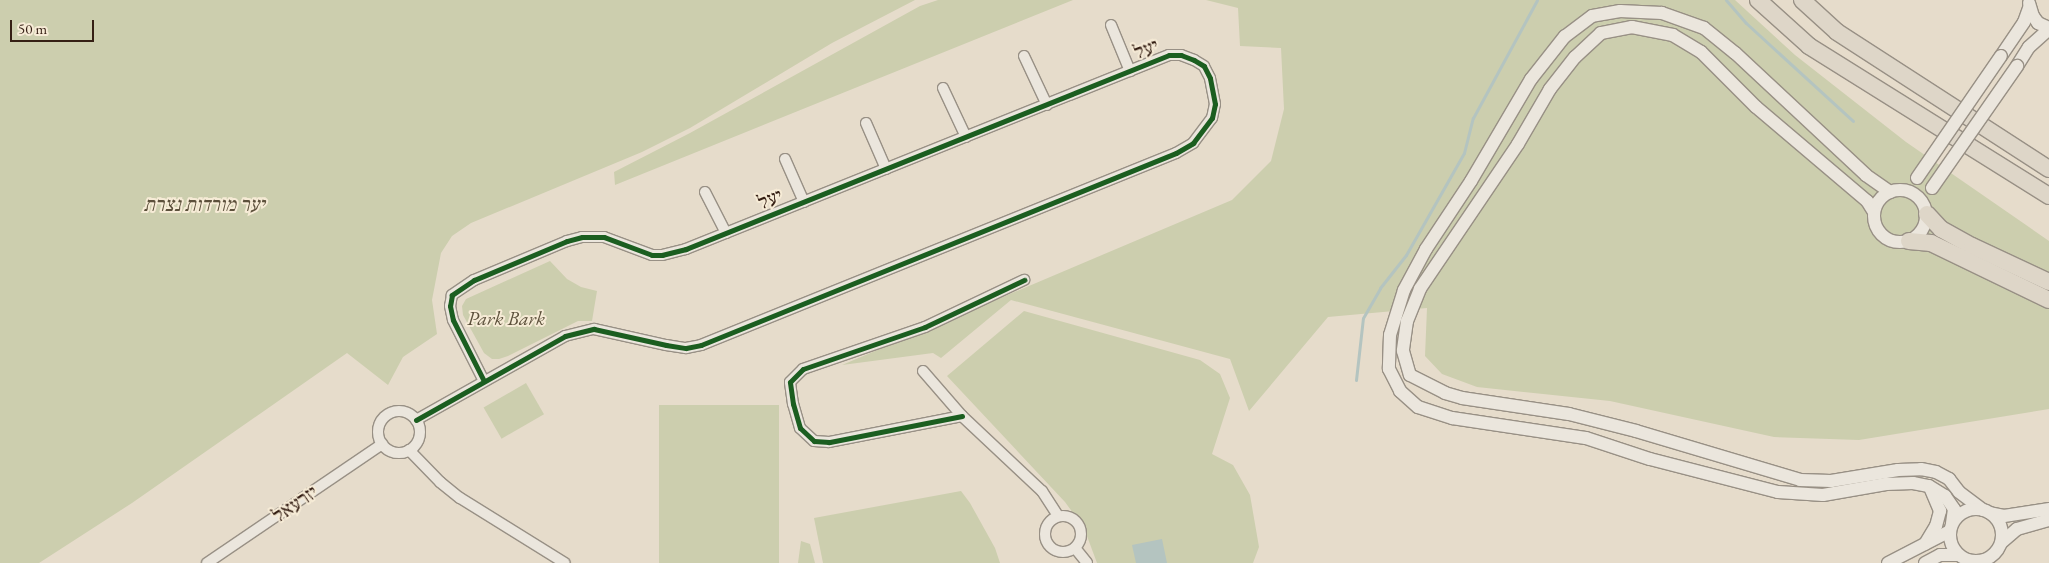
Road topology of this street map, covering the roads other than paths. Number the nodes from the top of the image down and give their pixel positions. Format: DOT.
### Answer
graph roads {
  1 [pos="1758,0"];
  2 [pos="1802,0"];
  3 [pos="2029,4"];
  4 [pos="1111,25"];
  5 [pos="2049,29"];
  6 [pos="1024,56"];
  7 [pos="1130,71"];
  8 [pos="943,88"];
  9 [pos="1047,104"];
  10 [pos="866,123"];
  11 [pos="966,137"];
  12 [pos="784,159"];
  13 [pos="886,169"];
  14 [pos="2049,169"];
  15 [pos="1894,191"];
  16 [pos="705,192"];
  17 [pos="2049,196"];
  18 [pos="804,202"];
  19 [pos="1926,210"];
  20 [pos="1874,212"];
  21 [pos="726,234"];
  22 [pos="1908,241"];
  23 [pos="1024,280"];
  24 [pos="2049,282"];
  25 [pos="2049,300"];
  26 [pos="923,371"];
  27 [pos="484,381"];
  28 [pos="962,416"];
  29 [pos="416,420"];
  30 [pos="382,444"];
  31 [pos="409,450"];
  32 [pos="1929,486"];
  33 [pos="2049,509"];
  34 [pos="1986,511"];
  35 [pos="1058,516"];
  36 [pos="2049,520"];
  37 [pos="1951,527"];
  38 [pos="2002,542"];
  39 [pos="1925,545"];
  40 [pos="1075,548"];
  41 [pos="1958,555"];
  42 [pos="207,563"];
  43 [pos="564,563"];
  44 [pos="1087,563"];
  45 [pos="1888,563"];
  46 [pos="1924,563"];
  1 -- 17 [label="highway"];
  2 -- 14 [label="highway"];
  3 -- 5 [label="street"];
  3 -- 15 [label="street, bridge"];
  4 -- 7 [label="street"];
  5 -- 19 [label="street, bridge"];
  6 -- 9 [label="street"];
  7 -- 9 [label="street, יעל"];
  7 -- 27 [label="street, יעל"];
  8 -- 11 [label="street"];
  9 -- 11 [label="street, יעל"];
  10 -- 13 [label="street"];
  11 -- 13 [label="street, יעל"];
  12 -- 18 [label="street"];
  13 -- 18 [label="street, יעל"];
  15 -- 19 [label="street"];
  15 -- 20 [label="street"];
  15 -- 32 [label="street"];
  16 -- 21 [label="street"];
  18 -- 21 [label="street, יעל"];
  19 -- 22 [label="street"];
  19 -- 24 [label="highway"];
  20 -- 22 [label="street"];
  20 -- 34 [label="street"];
  21 -- 27 [label="street, יעל"];
  22 -- 25 [label="highway"];
  23 -- 28 [label="street"];
  26 -- 28 [label="street"];
  27 -- 29 [label="street"];
  28 -- 35 [label="street"];
  29 -- 30 [label="street"];
  29 -- 31 [label="street"];
  30 -- 31 [label="street"];
  30 -- 42 [label="street, יזרעאל"];
  31 -- 43 [label="street"];
  32 -- 37 [label="street"];
  32 -- 39 [label="street"];
  33 -- 34 [label="street"];
  34 -- 37 [label="street"];
  34 -- 38 [label="street"];
  35 -- 40 [label="street"];
  35 -- 40 [label="street"];
  36 -- 38 [label="street"];
  37 -- 39 [label="street"];
  37 -- 41 [label="street"];
  38 -- 41 [label="street"];
  39 -- 45 [label="street"];
  40 -- 44 [label="street"];
  41 -- 46 [label="street"];
}
